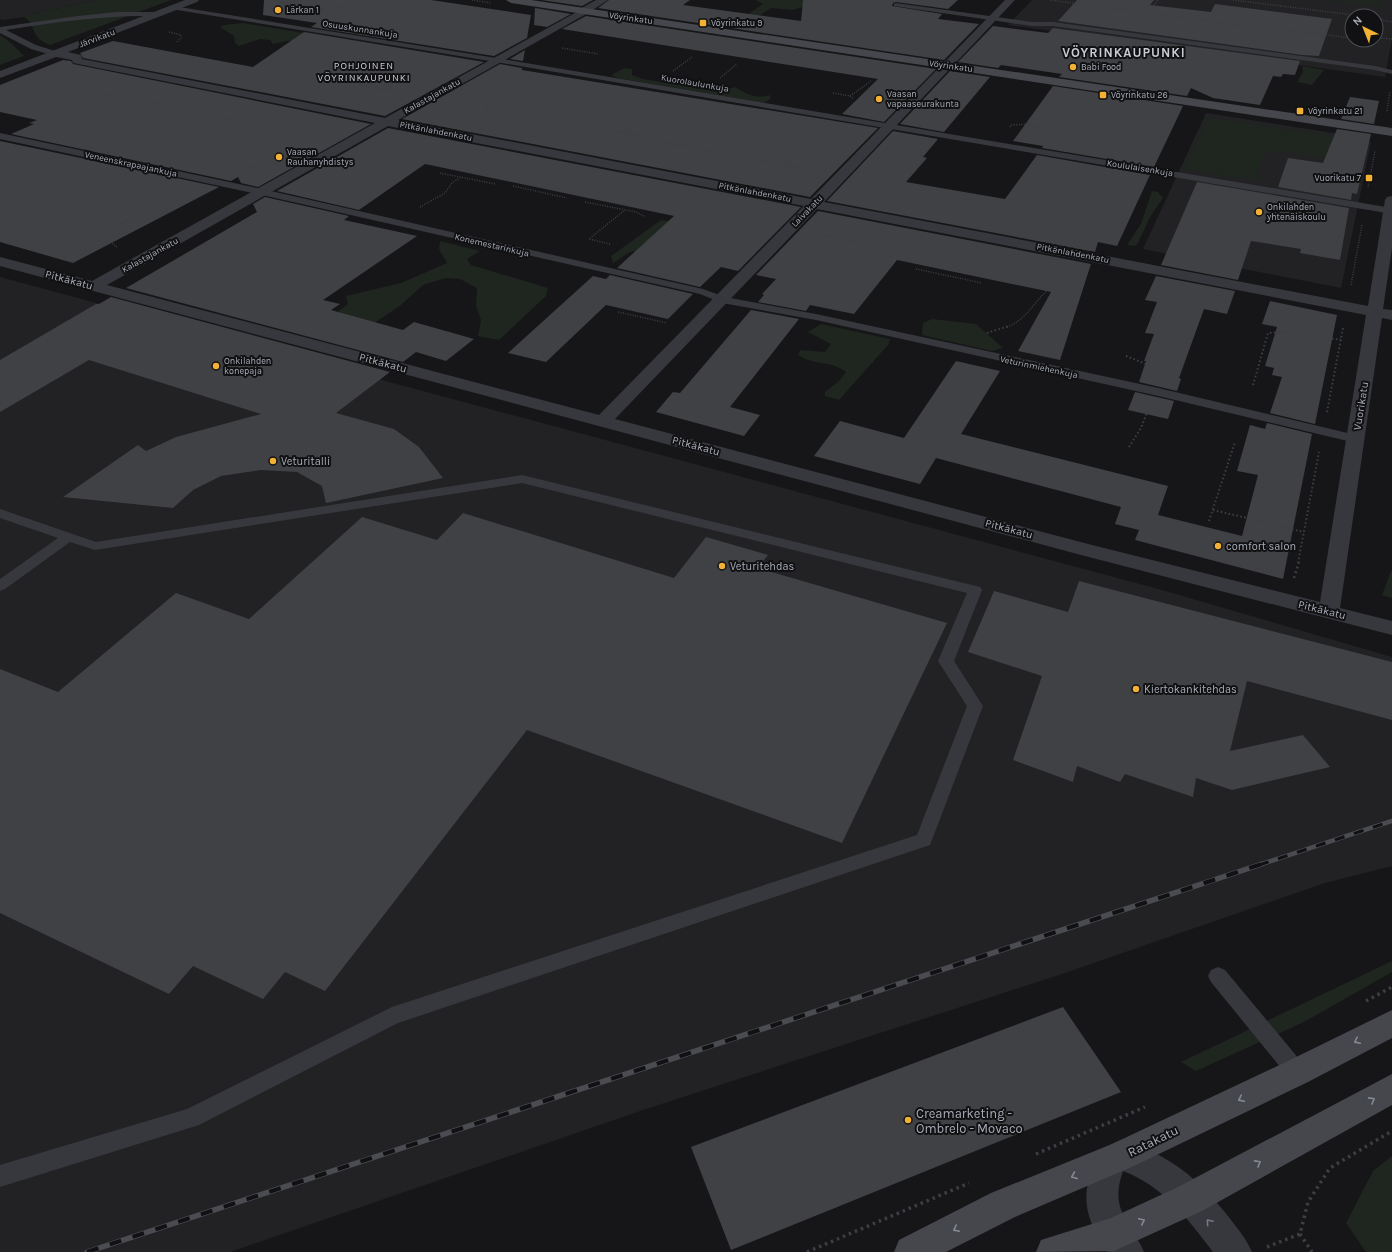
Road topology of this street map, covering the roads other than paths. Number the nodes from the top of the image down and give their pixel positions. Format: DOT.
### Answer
graph roads {
  1 [pos="194,0"];
  2 [pos="511,0"];
  3 [pos="603,0"];
  4 [pos="1010,0"];
  5 [pos="896,5"];
  6 [pos="173,8"];
  7 [pos="584,11"];
  8 [pos="156,14"];
  9 [pos="992,19"];
  10 [pos="0,30"];
  11 [pos="55,54"];
  12 [pos="496,60"];
  13 [pos="947,65"];
  14 [pos="1392,72"];
  15 [pos="0,75"];
  16 [pos="386,121"];
  17 [pos="890,126"];
  18 [pos="1392,132"];
  19 [pos="0,136"];
  20 [pos="262,192"];
  21 [pos="814,204"];
  22 [pos="1391,207"];
  23 [pos="0,261"];
  24 [pos="94,286"];
  25 [pos="722,300"];
  26 [pos="1384,313"];
  27 [pos="603,421"];
  28 [pos="1356,439"];
  29 [pos="0,513"];
  30 [pos="68,537"];
  31 [pos="0,586"];
  32 [pos="1329,612"];
  33 [pos="1392,628"];
  34 [pos="1218,976"];
  35 [pos="1392,1023"];
  36 [pos="1297,1072"];
  37 [pos="1392,1090"];
  38 [pos="1117,1158"];
  39 [pos="0,1176"];
  40 [pos="1190,1200"];
  41 [pos="1121,1243"];
  42 [pos="1249,1250"];
  43 [pos="910,1252"];
  44 [pos="1052,1252"];
  1 -- 6 [label="street, Järvikatu"];
  2 -- 7 [label="main road, Vöyrinkatu"];
  3 -- 7 [label="street, Kalastajankatu"];
  4 -- 9 [label="street, Laivakatu"];
  5 -- 9 [label="lane"];
  6 -- 8 [label="street, Järvikatu"];
  6 -- 12 [label="lane, Osuuskunnankuja"];
  7 -- 12 [label="street, Kalastajankatu"];
  7 -- 13 [label="main road, Vöyrinkatu"];
  8 -- 10 [label="lane"];
  8 -- 11 [label="street, Järvikatu"];
  9 -- 13 [label="street, Laivakatu"];
  9 -- 14 [label="lane"];
  10 -- 11 [label="lane"];
  11 -- 15 [label="street, Järvikatu"];
  11 -- 16 [label="street, Pitkänlahdenkatu"];
  12 -- 16 [label="street, Kalastajankatu"];
  12 -- 17 [label="lane, Kuorolaulunkuja"];
  13 -- 17 [label="street, Laivakatu"];
  13 -- 18 [label="main road, Vöyrinkatu"];
  16 -- 20 [label="street, Kalastajankatu"];
  16 -- 21 [label="street, Pitkänlahdenkatu"];
  17 -- 21 [label="street, Laivakatu"];
  17 -- 22 [label="lane, Koululaisenkuja"];
  19 -- 20 [label="lane, Veneenskrapaajankuja"];
  20 -- 24 [label="street, Kalastajankatu"];
  20 -- 25 [label="lane, Konemestarinkuja"];
  21 -- 25 [label="street, Laivakatu"];
  21 -- 26 [label="street, Pitkänlahdenkatu"];
  22 -- 26 [label="street, Vuorikatu"];
  23 -- 24 [label="street, Pitkäkatu"];
  24 -- 27 [label="street, Pitkäkatu"];
  25 -- 27 [label="street, Laivakatu"];
  25 -- 28 [label="lane, Veturinmiehenkuja"];
  26 -- 28 [label="street, Vuorikatu"];
  27 -- 32 [label="street, Pitkäkatu"];
  28 -- 32 [label="street, Vuorikatu"];
  29 -- 30 [label="lane"];
  30 -- 31 [label="lane"];
  30 -- 39 [label="lane"];
  32 -- 33 [label="street, Pitkäkatu"];
  34 -- 36 [label="lane"];
  35 -- 36 [label="main road, Ratakatu, one-way"];
  36 -- 38 [label="main road, Ratakatu, one-way"];
  40 -- 37 [label="main road, one-way"];
  38 -- 40 [label="street"];
  38 -- 41 [label="street"];
  38 -- 43 [label="main road, Ratakatu, one-way"];
  41 -- 40 [label="main road, one-way"];
  42 -- 40 [label="street, one-way"];
  41 -- 44 [label="main road"];
}
